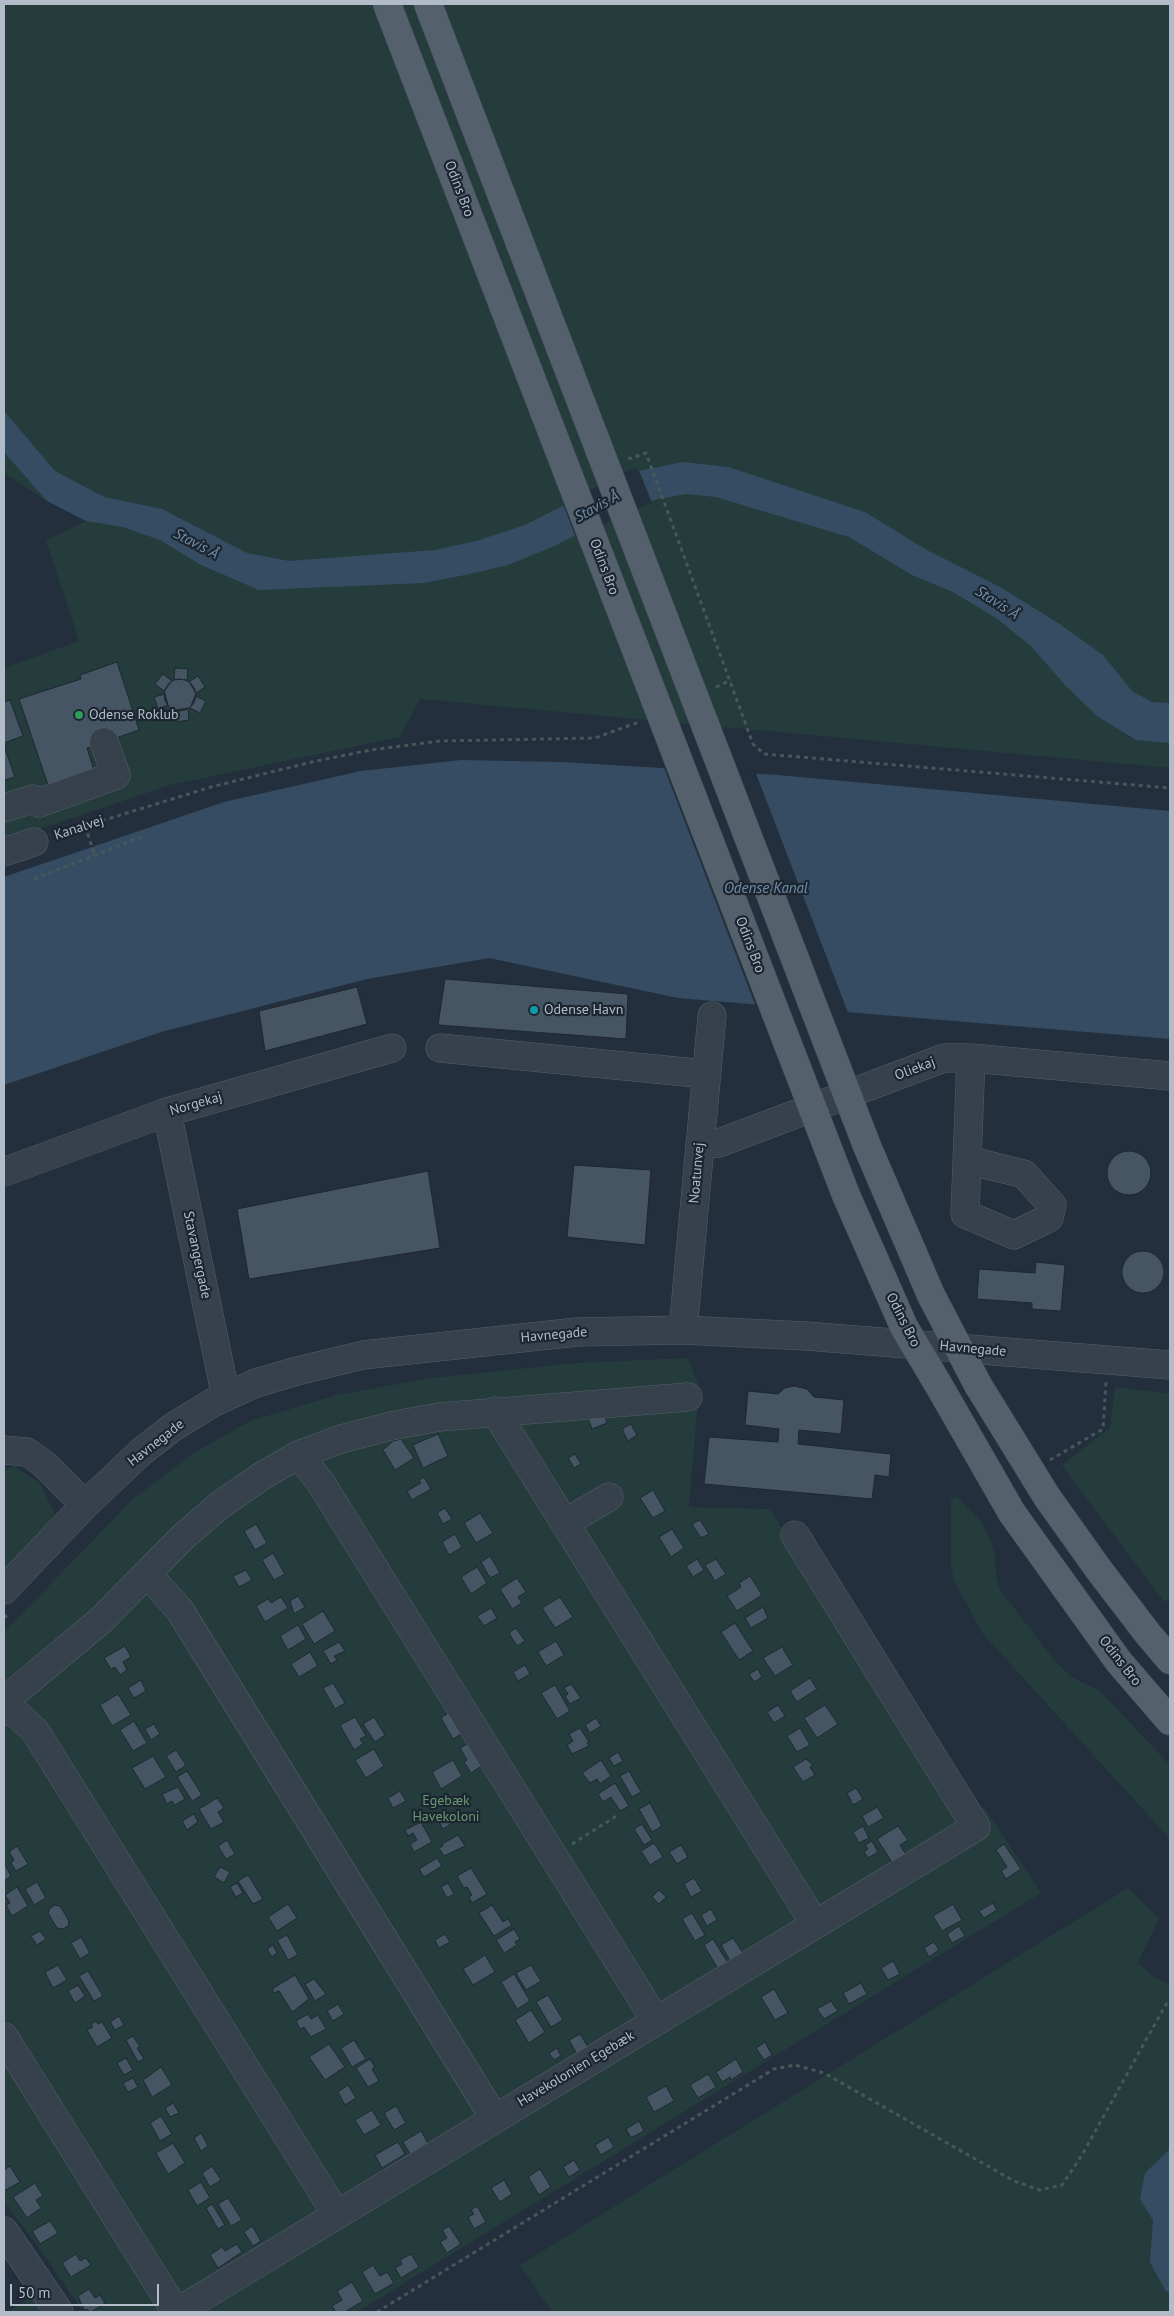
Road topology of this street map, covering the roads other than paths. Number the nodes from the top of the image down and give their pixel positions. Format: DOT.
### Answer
graph roads {
  1 [pos="387,4"];
  2 [pos="428,4"];
  3 [pos="104,742"];
  4 [pos="4,808"];
  5 [pos="34,842"];
  6 [pos="4,852"];
  7 [pos="712,1016"];
  8 [pos="392,1048"];
  9 [pos="440,1048"];
  10 [pos="971,1058"];
  11 [pos="706,1074"];
  12 [pos="1170,1076"];
  13 [pos="168,1112"];
  14 [pos="700,1144"];
  15 [pos="967,1160"];
  16 [pos="4,1172"];
  17 [pos="682,1330"];
  18 [pos="1170,1365"];
  19 [pos="226,1397"];
  20 [pos="688,1397"];
  21 [pos="495,1411"];
  22 [pos="4,1450"];
  23 [pos="298,1455"];
  24 [pos="609,1497"];
  25 [pos="85,1506"];
  26 [pos="565,1523"];
  27 [pos="795,1535"];
  28 [pos="148,1574"];
  29 [pos="4,1590"];
  30 [pos="1170,1660"];
  31 [pos="4,1701"];
  32 [pos="4,1709"];
  33 [pos="1170,1721"];
  34 [pos="815,1924"];
  35 [pos="656,2021"];
  36 [pos="4,2037"];
  37 [pos="495,2119"];
  38 [pos="337,2215"];
  39 [pos="4,2231"];
  40 [pos="60,2312"];
  41 [pos="176,2312"];
  1 -- 33 [label="main road, Odins Bro, bridge"];
  2 -- 30 [label="main road, bridge"];
  3 -- 4 [label="street"];
  5 -- 6 [label="street"];
  7 -- 11 [label="street, Noatunvej"];
  8 -- 13 [label="street, Norgekaj"];
  9 -- 11 [label="street"];
  10 -- 12 [label="street, Oliekaj"];
  10 -- 14 [label="street, Oliekaj"];
  10 -- 15 [label="street"];
  11 -- 14 [label="street, Noatunvej"];
  13 -- 16 [label="street, Norgekaj"];
  13 -- 19 [label="street, Stavangergade"];
  14 -- 17 [label="street, Noatunvej"];
  17 -- 18 [label="street, Havnegade"];
  17 -- 19 [label="street, Havnegade"];
  19 -- 25 [label="street, Havnegade"];
  20 -- 21 [label="street"];
  21 -- 23 [label="street"];
  21 -- 26 [label="street"];
  22 -- 25 [label="street"];
  23 -- 28 [label="street"];
  23 -- 35 [label="street"];
  24 -- 26 [label="street"];
  25 -- 29 [label="street, Havnegade"];
  26 -- 34 [label="street"];
  27 -- 34 [label="street, Havekolonien Egebæk"];
  28 -- 31 [label="street"];
  28 -- 37 [label="street"];
  32 -- 38 [label="street"];
  34 -- 35 [label="street, Havekolonien Egebæk"];
  35 -- 37 [label="street, Havekolonien Egebæk"];
  36 -- 41 [label="street"];
  37 -- 38 [label="street, Havekolonien Egebæk"];
  38 -- 41 [label="street, Havekolonien Egebæk"];
  39 -- 40 [label="street"];
}
